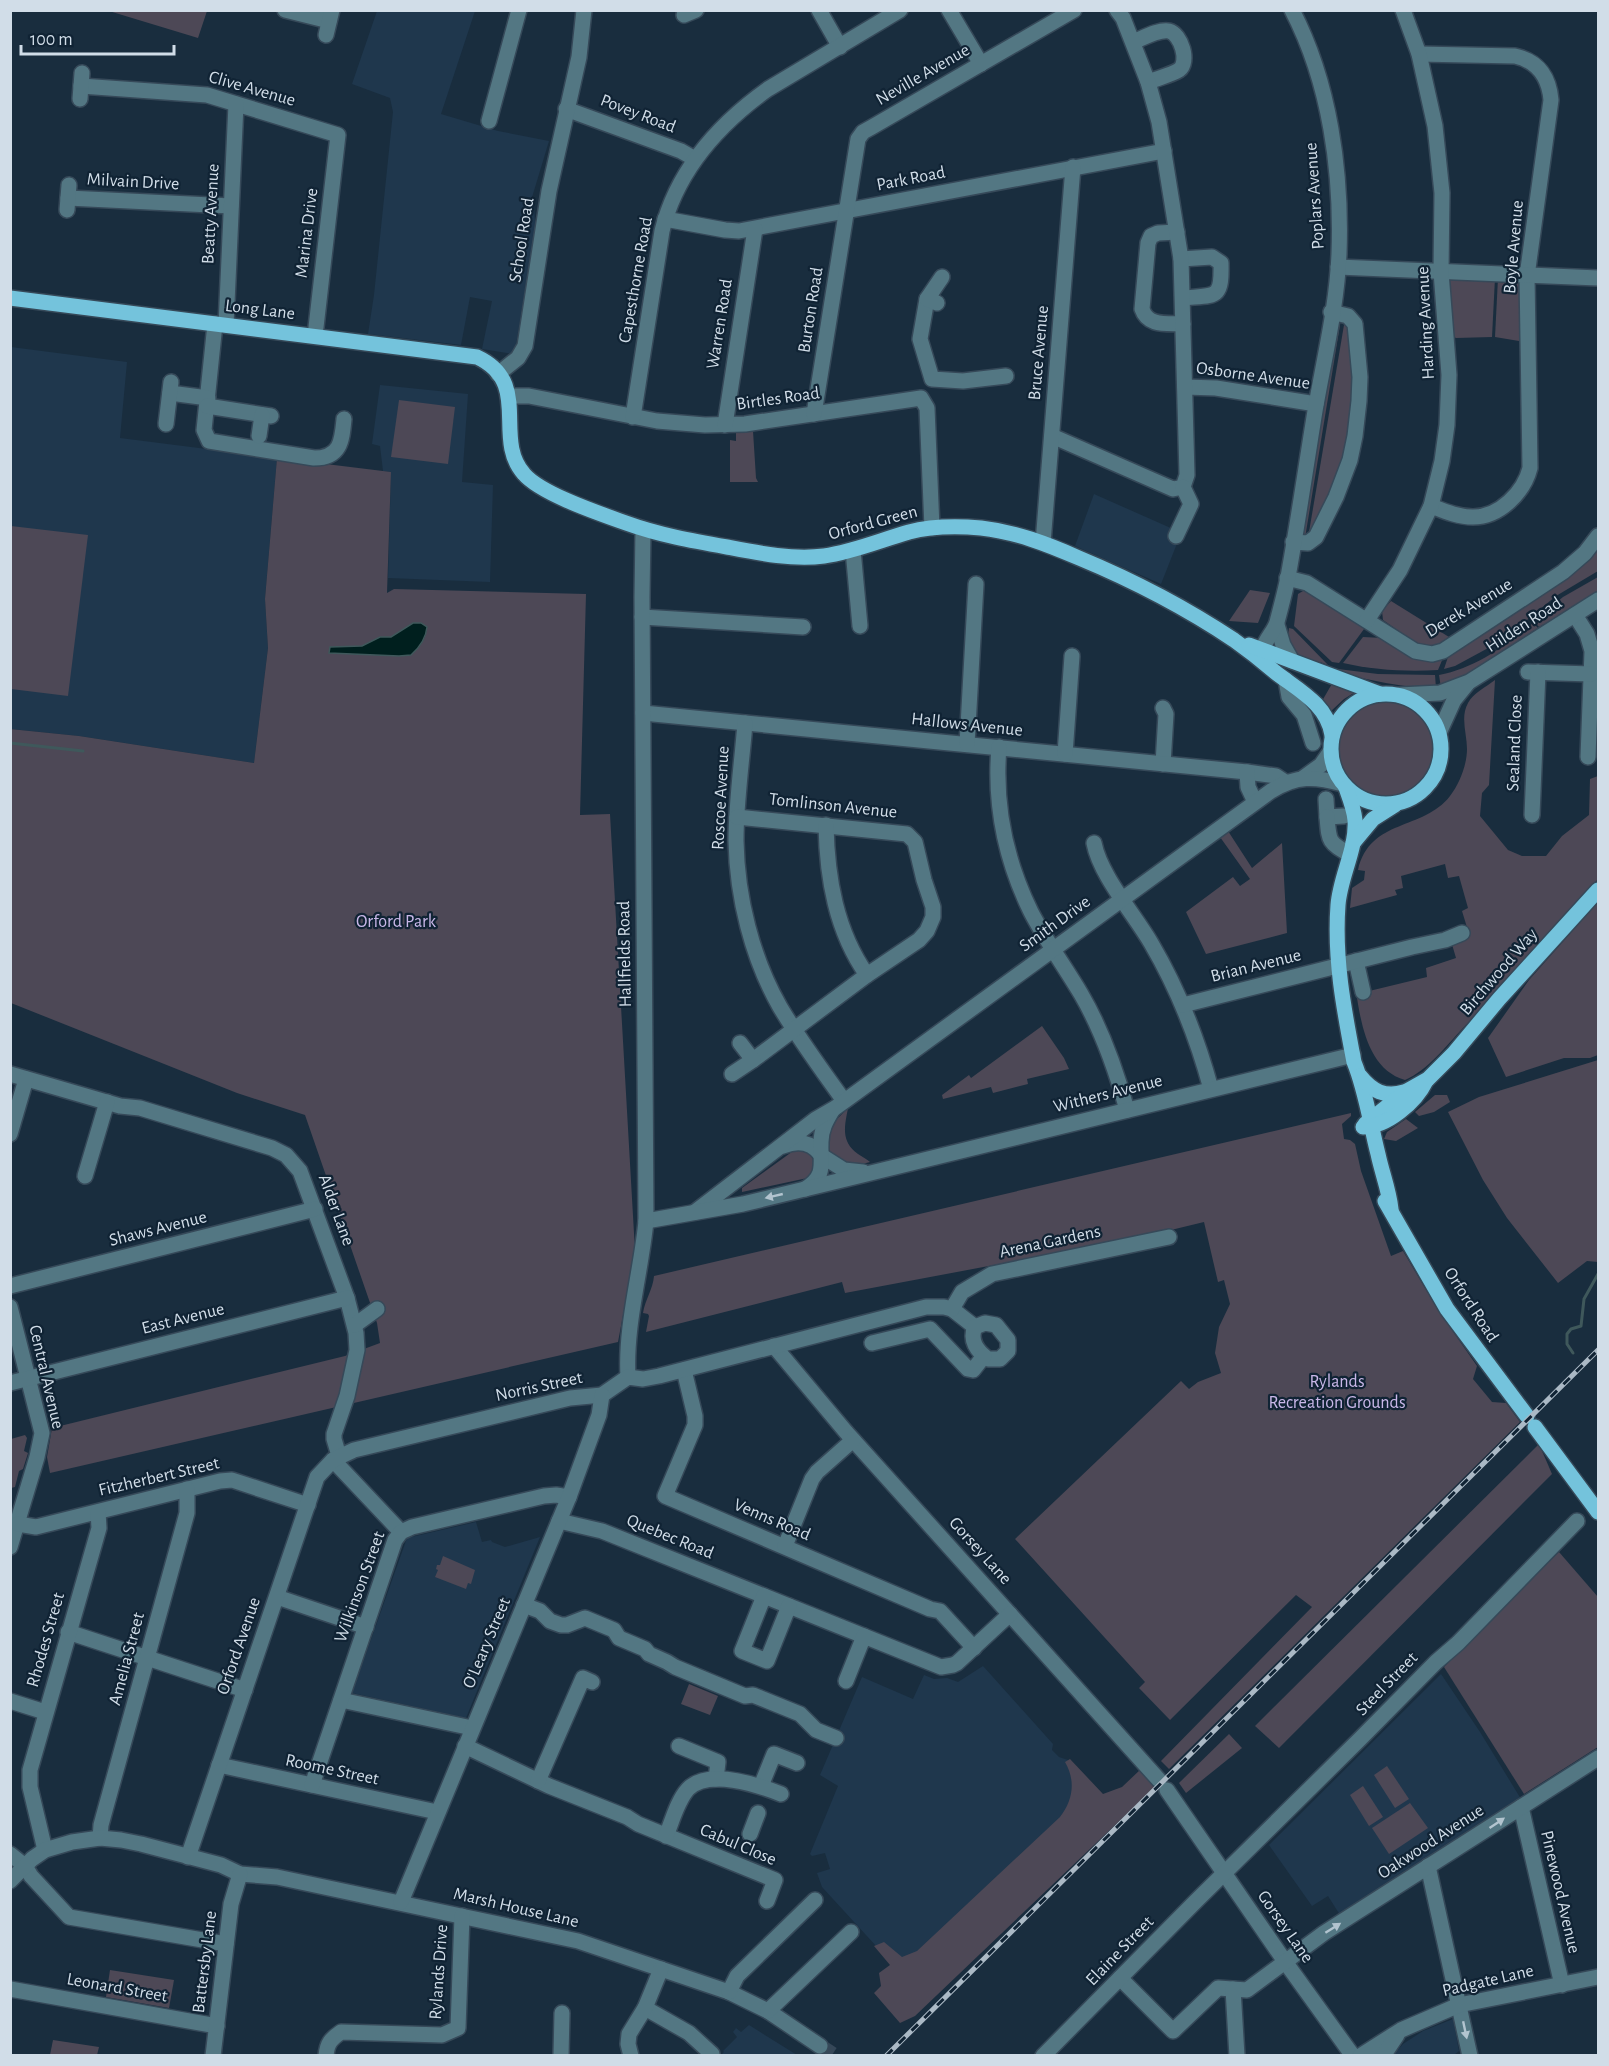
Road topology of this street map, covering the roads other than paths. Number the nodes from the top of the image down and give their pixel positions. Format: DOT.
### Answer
graph roads {
  1 [pos="285,10"];
  2 [pos="519,10"];
  3 [pos="584,10"];
  4 [pos="819,10"];
  5 [pos="900,10"];
  6 [pos="949,10"];
  7 [pos="1074,10"];
  8 [pos="1117,10"];
  9 [pos="1292,10"];
  10 [pos="1403,10"];
  11 [pos="329,22"];
  12 [pos="1133,42"];
  13 [pos="840,47"];
  14 [pos="1419,54"];
  15 [pos="981,64"];
  16 [pos="1148,82"];
  17 [pos="81,86"];
  18 [pos="236,104"];
  19 [pos="566,109"];
  20 [pos="489,121"];
  21 [pos="338,135"];
  22 [pos="1164,151"];
  23 [pos="695,159"];
  24 [pos="1073,167"];
  25 [pos="68,198"];
  26 [pos="231,206"];
  27 [pos="846,211"];
  28 [pos="665,219"];
  29 [pos="754,229"];
  30 [pos="1177,232"];
  31 [pos="1181,259"];
  32 [pos="1338,267"];
  33 [pos="1441,272"];
  34 [pos="1527,276"];
  35 [pos="942,277"];
  36 [pos="1599,278"];
  37 [pos="10,298"];
  38 [pos="1183,298"];
  39 [pos="1331,312"];
  40 [pos="220,324"];
  41 [pos="1184,324"];
  42 [pos="315,336"];
  43 [pos="999,372"];
  44 [pos="498,374"];
  45 [pos="932,379"];
  46 [pos="1185,387"];
  47 [pos="510,396"];
  48 [pos="924,400"];
  49 [pos="207,402"];
  50 [pos="1316,404"];
  51 [pos="814,414"];
  52 [pos="633,417"];
  53 [pos="166,424"];
  54 [pos="724,425"];
  55 [pos="348,428"];
  56 [pos="259,435"];
  57 [pos="1052,436"];
  58 [pos="1184,487"];
  59 [pos="1431,506"];
  60 [pos="932,528"];
  61 [pos="643,529"];
  62 [pos="1176,536"];
  63 [pos="1599,536"];
  64 [pos="1293,542"];
  65 [pos="1043,543"];
  66 [pos="853,550"];
  67 [pos="1287,578"];
  68 [pos="976,584"];
  69 [pos="1599,600"];
  70 [pos="1575,615"];
  71 [pos="642,617"];
  72 [pos="1367,620"];
  73 [pos="860,626"];
  74 [pos="1275,626"];
  75 [pos="803,627"];
  76 [pos="1235,640"];
  77 [pos="1263,650"];
  78 [pos="1072,656"];
  79 [pos="1292,661"];
  80 [pos="1267,666"];
  81 [pos="1591,674"];
  82 [pos="1286,680"];
  83 [pos="1469,682"];
  84 [pos="1380,694"];
  85 [pos="1400,695"];
  86 [pos="1163,708"];
  87 [pos="643,713"];
  88 [pos="745,723"];
  89 [pos="1439,733"];
  90 [pos="1332,735"];
  91 [pos="1313,743"];
  92 [pos="967,744"];
  93 [pos="999,747"];
  94 [pos="1330,752"];
  95 [pos="1065,754"];
  96 [pos="1591,761"];
  97 [pos="1163,764"];
  98 [pos="1247,772"];
  99 [pos="1303,778"];
  100 [pos="1285,782"];
  101 [pos="1345,786"];
  102 [pos="1326,799"];
  103 [pos="1255,802"];
  104 [pos="1396,804"];
  105 [pos="1532,815"];
  106 [pos="1344,816"];
  107 [pos="737,817"];
  108 [pos="1327,817"];
  109 [pos="826,825"];
  110 [pos="1094,843"];
  111 [pos="1351,849"];
  112 [pos="1599,890"];
  113 [pos="1122,899"];
  114 [pos="1462,933"];
  115 [pos="1053,950"];
  116 [pos="1356,961"];
  117 [pos="1338,967"];
  118 [pos="867,975"];
  119 [pos="1363,992"];
  120 [pos="1183,1005"];
  121 [pos="795,1029"];
  122 [pos="740,1043"];
  123 [pos="1354,1058"];
  124 [pos="753,1060"];
  125 [pos="10,1074"];
  126 [pos="732,1074"];
  127 [pos="1360,1077"];
  128 [pos="26,1079"];
  129 [pos="1428,1079"];
  130 [pos="1211,1089"];
  131 [pos="1405,1092"];
  132 [pos="107,1102"];
  133 [pos="839,1105"];
  134 [pos="1127,1110"];
  135 [pos="1368,1124"];
  136 [pos="10,1134"];
  137 [pos="783,1146"];
  138 [pos="821,1156"];
  139 [pos="872,1172"];
  140 [pos="85,1176"];
  141 [pos="736,1181"];
  142 [pos="805,1189"];
  143 [pos="743,1204"];
  144 [pos="315,1209"];
  145 [pos="694,1212"];
  146 [pos="646,1221"];
  147 [pos="1168,1237"];
  148 [pos="10,1287"];
  149 [pos="347,1298"];
  150 [pos="10,1307"];
  151 [pos="377,1309"];
  152 [pos="952,1309"];
  153 [pos="355,1325"];
  154 [pos="975,1327"];
  155 [pos="872,1343"];
  156 [pos="774,1346"];
  157 [pos="984,1356"];
  158 [pos="684,1370"];
  159 [pos="628,1377"];
  160 [pos="28,1379"];
  161 [pos="10,1383"];
  162 [pos="602,1395"];
  163 [pos="853,1440"];
  164 [pos="336,1458"];
  165 [pos="187,1489"];
  166 [pos="569,1497"];
  167 [pos="308,1505"];
  168 [pos="98,1512"];
  169 [pos="1599,1512"];
  170 [pos="559,1521"];
  171 [pos="1577,1521"];
  172 [pos="18,1524"];
  173 [pos="401,1532"];
  174 [pos="11,1542"];
  175 [pos="785,1546"];
  176 [pos="764,1596"];
  177 [pos="277,1597"];
  178 [pos="524,1605"];
  179 [pos="789,1606"];
  180 [pos="1010,1614"];
  181 [pos="366,1627"];
  182 [pos="68,1632"];
  183 [pos="864,1636"];
  184 [pos="974,1648"];
  185 [pos="147,1658"];
  186 [pos="846,1681"];
  187 [pos="592,1682"];
  188 [pos="244,1690"];
  189 [pos="341,1700"];
  190 [pos="10,1701"];
  191 [pos="45,1712"];
  192 [pos="472,1728"];
  193 [pos="836,1738"];
  194 [pos="465,1746"];
  195 [pos="678,1746"];
  196 [pos="1599,1758"];
  197 [pos="796,1763"];
  198 [pos="219,1765"];
  199 [pos="716,1779"];
  200 [pos="538,1781"];
  201 [pos="312,1785"];
  202 [pos="761,1786"];
  203 [pos="781,1794"];
  204 [pos="1521,1807"];
  205 [pos="438,1812"];
  206 [pos="758,1813"];
  207 [pos="750,1834"];
  208 [pos="666,1836"];
  209 [pos="100,1839"];
  210 [pos="45,1850"];
  211 [pos="10,1854"];
  212 [pos="188,1857"];
  213 [pos="25,1866"];
  214 [pos="1428,1866"];
  215 [pos="240,1874"];
  216 [pos="1224,1874"];
  217 [pos="10,1881"];
  218 [pos="815,1900"];
  219 [pos="767,1901"];
  220 [pos="401,1902"];
  221 [pos="462,1916"];
  222 [pos="851,1932"];
  223 [pos="226,1944"];
  224 [pos="1286,1963"];
  225 [pos="661,1969"];
  226 [pos="1599,1977"];
  227 [pos="1120,1978"];
  228 [pos="1562,1985"];
  229 [pos="10,1989"];
  230 [pos="1233,1989"];
  231 [pos="729,1992"];
  232 [pos="1459,2005"];
  233 [pos="645,2008"];
  234 [pos="768,2011"];
  235 [pos="562,2013"];
  236 [pos="217,2026"];
  237 [pos="1401,2030"];
  238 [pos="820,2046"];
  239 [pos="712,2054"];
  240 [pos="213,2055"];
  241 [pos="326,2055"];
  242 [pos="561,2055"];
  243 [pos="631,2055"];
  244 [pos="1043,2055"];
  245 [pos="1237,2055"];
  246 [pos="1353,2055"];
  247 [pos="1360,2055"];
  248 [pos="1383,2055"];
  249 [pos="1470,2055"];
  1 -- 11 [label="street"];
  2 -- 20 [label="street"];
  3 -- 19 [label="street, School Road"];
  4 -- 13 [label="street"];
  5 -- 13 [label="street, Capesthorne Road"];
  6 -- 15 [label="street"];
  7 -- 15 [label="street, Neville Avenue"];
  8 -- 12 [label="street"];
  9 -- 32 [label="street, Poplars Avenue"];
  10 -- 14 [label="street, Harding Avenue"];
  12 -- 16 [label="street"];
  12 -- 16 [label="street"];
  13 -- 23 [label="street, Capesthorne Road"];
  14 -- 33 [label="street, Harding Avenue"];
  14 -- 34 [label="street, Boyle Avenue"];
  15 -- 27 [label="street, Neville Avenue"];
  16 -- 22 [label="street"];
  17 -- 18 [label="street, Clive Avenue"];
  18 -- 21 [label="street, Clive Avenue"];
  18 -- 26 [label="street, Beatty Avenue"];
  19 -- 23 [label="street, Povey Road"];
  19 -- 44 [label="street, School Road"];
  21 -- 42 [label="street, Marina Drive"];
  22 -- 24 [label="street, Park Road"];
  22 -- 30 [label="street"];
  23 -- 28 [label="street, Capesthorne Road"];
  24 -- 27 [label="street, Park Road"];
  24 -- 57 [label="street, Bruce Avenue"];
  25 -- 26 [label="street, Milvain Drive"];
  26 -- 40 [label="street, Beatty Avenue"];
  27 -- 29 [label="street, Park Road"];
  27 -- 51 [label="street, Burton Road"];
  28 -- 29 [label="street, Park Road"];
  28 -- 52 [label="street, Capesthorne Road"];
  29 -- 54 [label="street, Warren Road"];
  30 -- 31 [label="street"];
  30 -- 41 [label="street"];
  31 -- 38 [label="street"];
  31 -- 38 [label="street"];
  32 -- 33 [label="street"];
  32 -- 39 [label="street, Poplars Avenue"];
  33 -- 34 [label="street"];
  33 -- 59 [label="street, Harding Avenue"];
  34 -- 36 [label="street"];
  34 -- 59 [label="street, Boyle Avenue"];
  35 -- 45 [label="street"];
  37 -- 40 [label="main road, Long Lane"];
  38 -- 41 [label="street"];
  39 -- 50 [label="street, Poplars Avenue"];
  39 -- 64 [label="street"];
  40 -- 42 [label="main road, Long Lane"];
  40 -- 49 [label="street, Beatty Avenue"];
  41 -- 46 [label="street"];
  42 -- 44 [label="main road, Long Lane"];
  43 -- 45 [label="street"];
  44 -- 47 [label="main road"];
  45 -- 48 [label="street"];
  46 -- 50 [label="street, Osborne Avenue"];
  46 -- 58 [label="street"];
  47 -- 52 [label="street, Birtles Road"];
  47 -- 61 [label="main road, Orford Green"];
  48 -- 51 [label="street, Birtles Road"];
  48 -- 60 [label="street"];
  49 -- 53 [label="street"];
  49 -- 55 [label="street, Beatty Avenue"];
  49 -- 56 [label="street"];
  50 -- 64 [label="street, Poplars Avenue"];
  51 -- 54 [label="street, Birtles Road"];
  52 -- 54 [label="street, Birtles Road"];
  57 -- 58 [label="street"];
  57 -- 65 [label="street, Bruce Avenue"];
  58 -- 62 [label="street"];
  59 -- 72 [label="street, Harding Avenue"];
  60 -- 65 [label="main road, Orford Green"];
  60 -- 66 [label="main road, Orford Green"];
  61 -- 66 [label="main road, Orford Green"];
  61 -- 71 [label="street, Hallfields Road"];
  63 -- 72 [label="street, Derek Avenue"];
  64 -- 67 [label="street, Poplars Avenue"];
  65 -- 76 [label="main road, Orford Green"];
  66 -- 73 [label="street"];
  67 -- 72 [label="street, Derek Avenue"];
  67 -- 74 [label="street, Poplars Avenue"];
  68 -- 92 [label="street"];
  69 -- 70 [label="street, Hilden Road"];
  70 -- 81 [label="street"];
  70 -- 83 [label="street, Hilden Road"];
  71 -- 75 [label="street"];
  71 -- 87 [label="street, Hallfields Road"];
  74 -- 76 [label="street"];
  74 -- 77 [label="street, Poplars Avenue"];
  74 -- 79 [label="street"];
  76 -- 77 [label="main road, Orford Green"];
  76 -- 80 [label="main road, Orford Green"];
  77 -- 79 [label="main road, Orford Green"];
  77 -- 80 [label="street"];
  78 -- 95 [label="street"];
  79 -- 84 [label="main road, Orford Green"];
  80 -- 82 [label="main road, Orford Green"];
  81 -- 96 [label="street"];
  81 -- 105 [label="street, Sealand Close"];
  82 -- 90 [label="main road, Orford Green"];
  82 -- 91 [label="street"];
  83 -- 85 [label="street, Hilden Road"];
  83 -- 89 [label="street, Hilden Road"];
  84 -- 85 [label="main road"];
  84 -- 90 [label="main road"];
  85 -- 89 [label="main road"];
  86 -- 97 [label="street"];
  87 -- 88 [label="street, Hallows Avenue"];
  87 -- 146 [label="street, Hallfields Road"];
  88 -- 92 [label="street, Hallows Avenue"];
  88 -- 107 [label="street, Roscoe Avenue"];
  89 -- 104 [label="main road"];
  90 -- 94 [label="main road"];
  92 -- 93 [label="street, Hallows Avenue"];
  93 -- 95 [label="street, Hallows Avenue"];
  93 -- 115 [label="street"];
  94 -- 99 [label="street, Smith Drive"];
  94 -- 101 [label="main road"];
  95 -- 97 [label="street, Hallows Avenue"];
  97 -- 98 [label="street, Hallows Avenue"];
  98 -- 100 [label="street, Hallows Avenue"];
  98 -- 103 [label="street"];
  99 -- 100 [label="street, Smith Drive"];
  99 -- 101 [label="street, Smith Drive"];
  100 -- 103 [label="street, Smith Drive"];
  101 -- 104 [label="main road"];
  101 -- 111 [label="main road, Orford Road"];
  102 -- 108 [label="street"];
  103 -- 113 [label="street, Smith Drive"];
  104 -- 111 [label="main road, Orford Road"];
  106 -- 108 [label="street"];
  107 -- 109 [label="street, Tomlinson Avenue"];
  107 -- 121 [label="street, Roscoe Avenue"];
  108 -- 111 [label="street"];
  109 -- 118 [label="street"];
  109 -- 118 [label="street, Tomlinson Avenue"];
  110 -- 113 [label="street"];
  111 -- 117 [label="main road, Orford Road"];
  112 -- 129 [label="main road, Birchwood Way"];
  113 -- 115 [label="street, Smith Drive"];
  113 -- 120 [label="street"];
  114 -- 116 [label="street, Brian Avenue"];
  115 -- 133 [label="street, Smith Drive"];
  115 -- 134 [label="street"];
  116 -- 117 [label="street, Brian Avenue"];
  116 -- 119 [label="street"];
  117 -- 120 [label="street, Brian Avenue"];
  117 -- 123 [label="main road, Orford Road"];
  118 -- 121 [label="street, Tomlinson Avenue"];
  120 -- 130 [label="street"];
  121 -- 124 [label="street, Tomlinson Avenue"];
  121 -- 133 [label="street, Roscoe Avenue"];
  122 -- 124 [label="street"];
  123 -- 127 [label="main road, Orford Road"];
  123 -- 130 [label="street, Withers Avenue"];
  123 -- 135 [label="main road, Orford Road"];
  124 -- 126 [label="street, Tomlinson Avenue"];
  125 -- 128 [label="street, Alder Lane"];
  127 -- 131 [label="main road"];
  127 -- 135 [label="main road, Orford Road"];
  128 -- 132 [label="street, Alder Lane"];
  128 -- 136 [label="street"];
  129 -- 131 [label="main road, Birchwood Way"];
  129 -- 135 [label="main road, Birchwood Way"];
  130 -- 134 [label="street, Withers Avenue"];
  131 -- 135 [label="main road, Birchwood Way"];
  132 -- 140 [label="street"];
  132 -- 144 [label="street, Alder Lane"];
  133 -- 137 [label="street, Smith Drive"];
  133 -- 138 [label="street, Smith Drive"];
  134 -- 139 [label="street, Withers Avenue"];
  135 -- 169 [label="main road, Orford Road"];
  137 -- 138 [label="street, Withers Avenue"];
  137 -- 141 [label="street, Smith Drive"];
  138 -- 139 [label="street, Withers Avenue"];
  138 -- 142 [label="street, Smith Drive"];
  139 -- 142 [label="street, Withers Avenue"];
  141 -- 143 [label="street"];
  141 -- 145 [label="street, Smith Drive"];
  142 -- 143 [label="street, Withers Avenue, one-way"];
  143 -- 145 [label="street, Withers Avenue"];
  144 -- 148 [label="street, Shaws Avenue"];
  144 -- 149 [label="street, Alder Lane"];
  145 -- 146 [label="street, Withers Avenue"];
  146 -- 159 [label="street, Hallfields Road"];
  147 -- 152 [label="street, Arena Gardens"];
  149 -- 153 [label="street, Alder Lane"];
  149 -- 160 [label="street, East Avenue"];
  150 -- 160 [label="street, Central Avenue"];
  151 -- 153 [label="street"];
  152 -- 154 [label="street"];
  152 -- 156 [label="street"];
  153 -- 164 [label="street, Alder Lane"];
  154 -- 157 [label="street"];
  154 -- 157 [label="street"];
  155 -- 157 [label="street"];
  156 -- 158 [label="street"];
  156 -- 163 [label="street, Gorsey Lane"];
  158 -- 159 [label="street"];
  158 -- 175 [label="street, Venns Road"];
  159 -- 162 [label="street, Norris Street"];
  160 -- 161 [label="street, East Avenue"];
  160 -- 172 [label="street, Central Avenue"];
  162 -- 164 [label="street, Norris Street"];
  162 -- 166 [label="street, O'Leary Street"];
  163 -- 175 [label="street"];
  163 -- 180 [label="street, Gorsey Lane"];
  164 -- 167 [label="street, Orford Avenue"];
  164 -- 173 [label="street"];
  165 -- 167 [label="street, Fitzherbert Street"];
  165 -- 168 [label="street, Fitzherbert Street"];
  165 -- 185 [label="street, Amelia Street"];
  166 -- 170 [label="street, O'Leary Street"];
  166 -- 173 [label="street, Wilkinson Street"];
  167 -- 177 [label="street, Orford Avenue"];
  168 -- 172 [label="street, Fitzherbert Street"];
  168 -- 182 [label="street, Rhodes Street"];
  170 -- 176 [label="street, Quebec Road"];
  170 -- 178 [label="street, O'Leary Street"];
  171 -- 216 [label="street, Steel Street"];
  172 -- 174 [label="street, Central Avenue"];
  173 -- 181 [label="street, Wilkinson Street"];
  175 -- 184 [label="street, Venns Road"];
  176 -- 179 [label="street, Quebec Road"];
  176 -- 179 [label="street"];
  177 -- 181 [label="street"];
  177 -- 188 [label="street, Orford Avenue"];
  178 -- 192 [label="street, O'Leary Street"];
  178 -- 193 [label="street"];
  179 -- 183 [label="street, Quebec Road"];
  180 -- 184 [label="street, Quebec Road"];
  180 -- 216 [label="street, Gorsey Lane"];
  181 -- 189 [label="street, Wilkinson Street"];
  182 -- 185 [label="street"];
  182 -- 191 [label="street, Rhodes Street"];
  183 -- 184 [label="street, Quebec Road"];
  183 -- 186 [label="street"];
  185 -- 188 [label="street"];
  185 -- 209 [label="street, Amelia Street"];
  187 -- 200 [label="street"];
  188 -- 198 [label="street, Orford Avenue"];
  189 -- 192 [label="street"];
  189 -- 201 [label="street, Wilkinson Street"];
  190 -- 191 [label="street"];
  191 -- 210 [label="street, Rhodes Street"];
  192 -- 194 [label="street, O'Leary Street"];
  194 -- 200 [label="street, Cabul Close"];
  194 -- 205 [label="street, O'Leary Street"];
  195 -- 199 [label="street"];
  196 -- 204 [label="street, Oakwood Avenue"];
  197 -- 202 [label="street"];
  198 -- 201 [label="street, Roome Street"];
  198 -- 212 [label="street, Orford Avenue"];
  199 -- 202 [label="street"];
  199 -- 208 [label="street"];
  200 -- 208 [label="street, Cabul Close"];
  201 -- 205 [label="street, Roome Street"];
  202 -- 203 [label="street"];
  214 -- 204 [label="street, Oakwood Avenue, one-way"];
  204 -- 228 [label="street, Pinewood Avenue"];
  205 -- 220 [label="street, O'Leary Street"];
  206 -- 207 [label="street"];
  208 -- 219 [label="street, Cabul Close"];
  209 -- 210 [label="street, Marsh House Lane"];
  209 -- 212 [label="street, Marsh House Lane"];
  210 -- 213 [label="street"];
  211 -- 213 [label="street"];
  212 -- 215 [label="street, Marsh House Lane"];
  213 -- 217 [label="street"];
  213 -- 223 [label="street"];
  224 -- 214 [label="street, Oakwood Avenue, one-way"];
  214 -- 232 [label="street"];
  215 -- 220 [label="street, Marsh House Lane"];
  215 -- 223 [label="street, Battersby Lane"];
  216 -- 224 [label="street, Gorsey Lane"];
  216 -- 227 [label="street, Elaine Street"];
  218 -- 231 [label="street"];
  220 -- 221 [label="street, Marsh House Lane"];
  221 -- 225 [label="street, Marsh House Lane"];
  221 -- 241 [label="street, Rylands Drive"];
  222 -- 234 [label="street"];
  223 -- 236 [label="street, Battersby Lane"];
  224 -- 230 [label="street, Oakwood Avenue"];
  224 -- 246 [label="street, Gorsey Lane"];
  225 -- 231 [label="street, Marsh House Lane"];
  225 -- 233 [label="street"];
  226 -- 228 [label="street, Padgate Lane"];
  227 -- 230 [label="street, Oakwood Avenue"];
  227 -- 244 [label="street, Elaine Street"];
  228 -- 232 [label="street, Padgate Lane"];
  229 -- 236 [label="street, Leonard Street"];
  230 -- 245 [label="street"];
  231 -- 234 [label="street, Marsh House Lane"];
  232 -- 237 [label="street, Padgate Lane"];
  232 -- 249 [label="street, one-way"];
  233 -- 239 [label="street"];
  233 -- 243 [label="street"];
  234 -- 238 [label="street, Marsh House Lane"];
  235 -- 242 [label="street"];
  236 -- 240 [label="street, Battersby Lane"];
  237 -- 247 [label="street, Padgate Lane"];
  237 -- 248 [label="street"];
}
